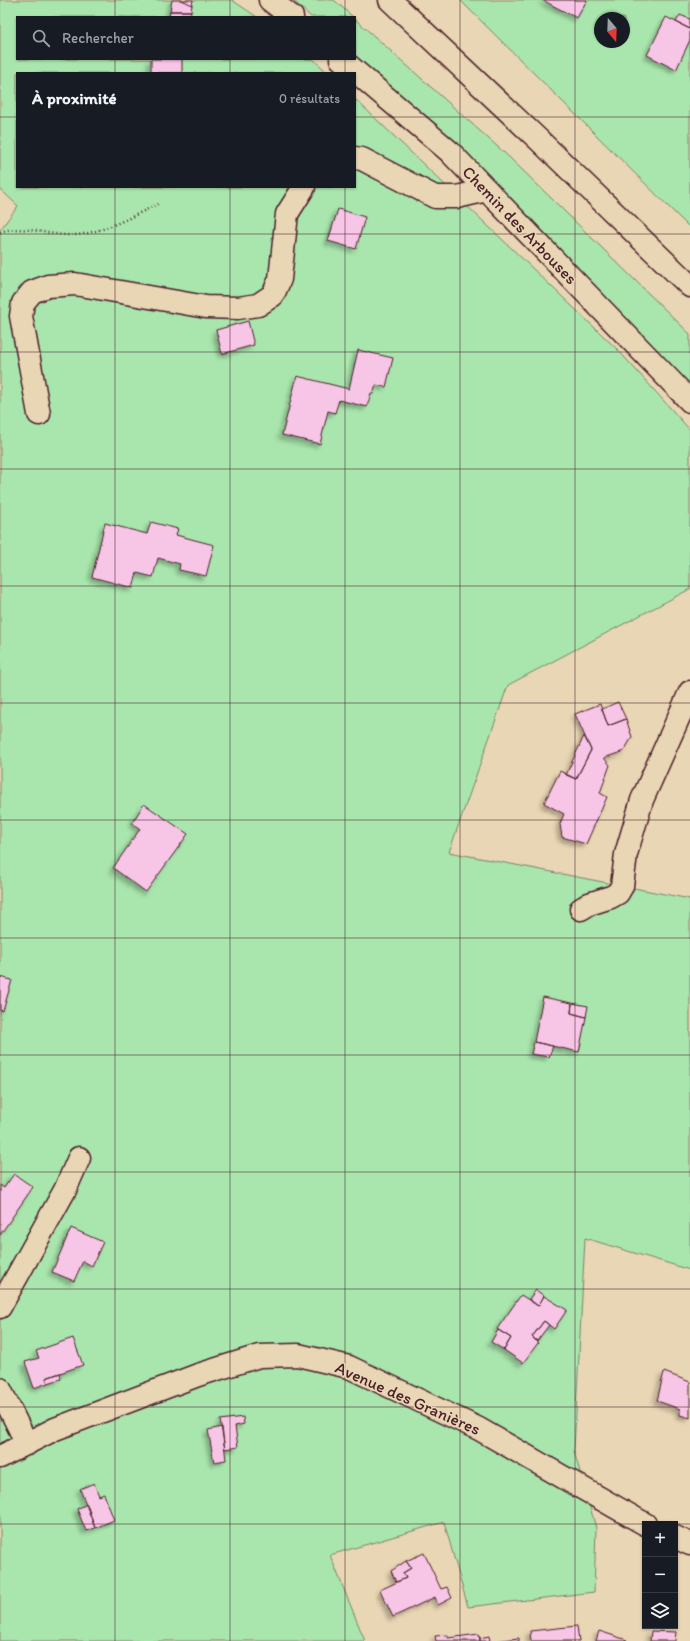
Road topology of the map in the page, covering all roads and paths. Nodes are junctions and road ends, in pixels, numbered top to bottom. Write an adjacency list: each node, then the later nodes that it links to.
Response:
1 (270, 0): 3 (street)
2 (390, 0): 10 (street)
3 (291, 16)
4 (343, 60): 7 (street, Chemin des Arbouses)
5 (356, 158): 7 (street)
6 (303, 188): 12 (street)
7 (487, 190): 11 (street, Chemin des Arbouses)
8 (158, 204): 9 (path)
9 (0, 232)
10 (690, 286)
11 (690, 401)
12 (39, 414)
13 (690, 692): 14 (street)
14 (581, 909)
15 (79, 1158): 16 (street)
16 (0, 1307)
17 (0, 1389): 18 (street)
18 (27, 1444): 19 (street, Avenue des Granières); 20 (street, Avenue des Granières)
19 (0, 1457)
20 (642, 1522)
21 (678, 1538): 22 (street)
22 (690, 1544)

